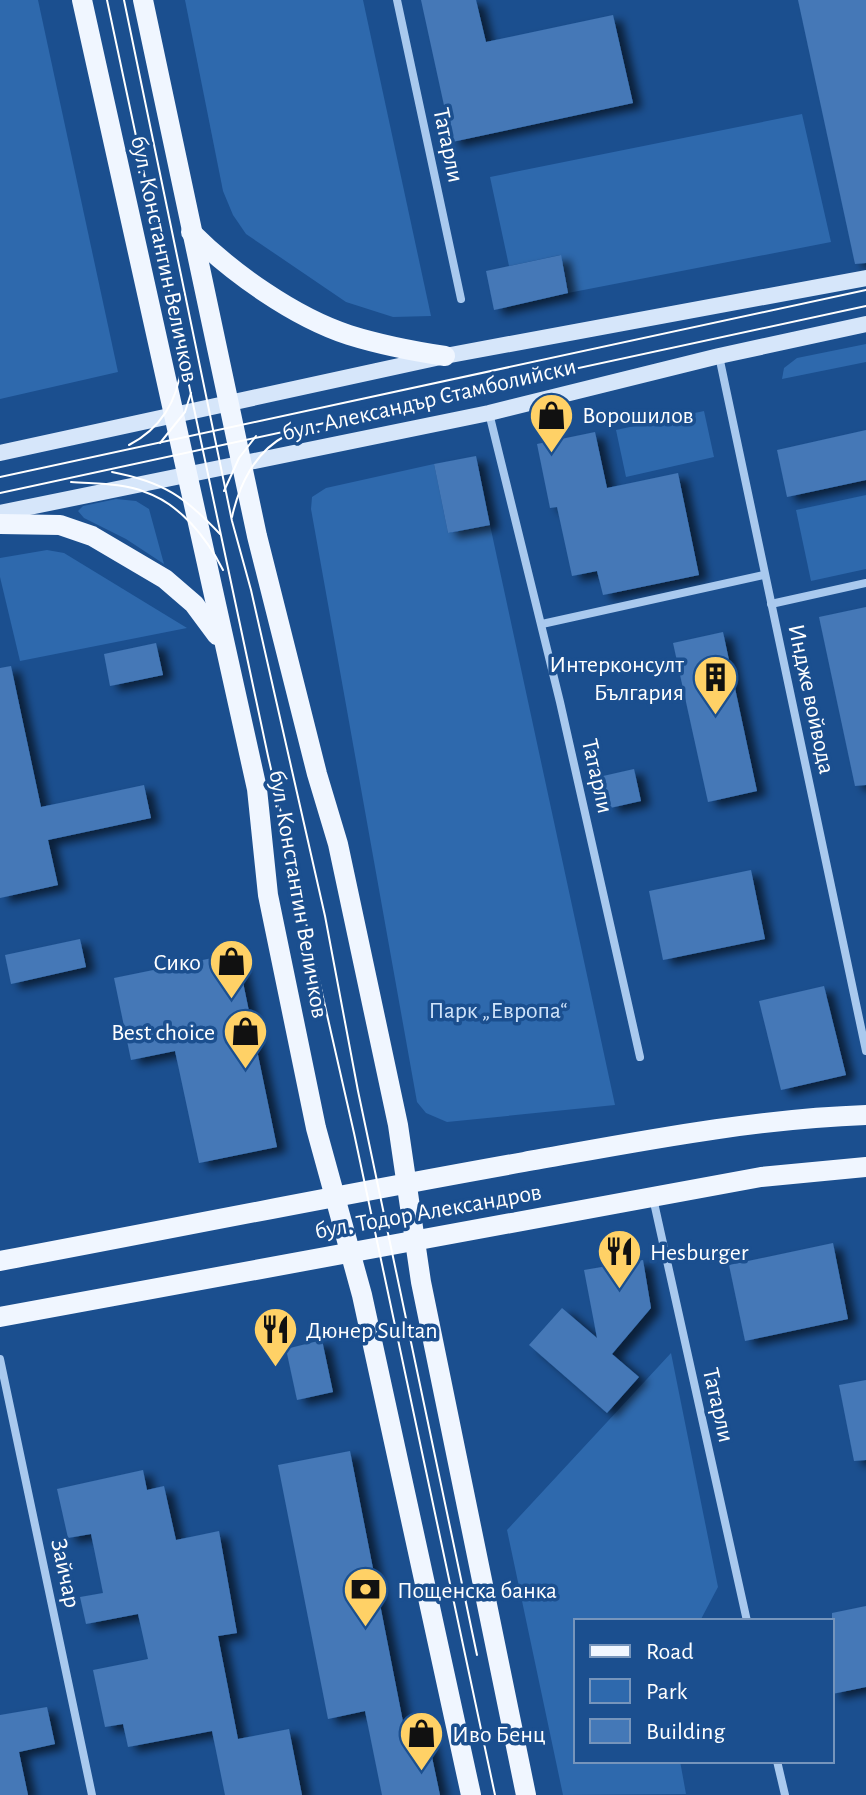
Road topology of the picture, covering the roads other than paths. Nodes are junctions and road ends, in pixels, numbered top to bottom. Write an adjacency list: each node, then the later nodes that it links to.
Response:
1 (82, 0): 12 (main road, бул. Константин Величков)
2 (143, 0): 4 (main road, бул. Константин Величков)
3 (397, 0): 6 (street, Татарли)
4 (191, 232): 8 (main road); 10 (main road, бул. Константин Величков)
5 (866, 278): 8 (street, бул. Александър Стамболийски)
6 (461, 299)
7 (866, 324): 9 (street, бул. Александър Стамболийски)
8 (445, 356): 10 (street, бул. Александър Стамболийски)
9 (719, 356): 11 (street, бул. Александър Стамболийски); 18 (street, Индже войвода)
10 (227, 403): 12 (street, бул. Александър Стамболийски); 14 (main road, бул. Константин Величков)
11 (489, 413): 14 (street, бул. Александър Стамболийски); 21 (street, Татарли)
12 (172, 415): 13 (street, бул. Александър Стамболийски); 15 (main road, бул. Константин Величков)
13 (0, 453)
14 (240, 464): 15 (street, бул. Александър Стамболийски); 27 (main road, бул. Константин Величков)
15 (185, 474): 16 (street, бул. Александър Стамболийски); 22 (main road, бул. Константин Величков)
16 (0, 513)
17 (0, 524): 22 (main road)
18 (764, 575): 20 (street, Индже войвода); 21 (street)
19 (866, 583): 20 (street)
20 (771, 604): 23 (street, Индже войвода)
21 (542, 624): 24 (street, Татарли)
22 (223, 645): 28 (main road, бул. Константин Величков)
23 (866, 1051)
24 (640, 1057)
25 (866, 1115): 27 (main road, бул. Тодор Александров)
26 (866, 1167): 29 (main road, бул. Тодор Александров)
27 (407, 1184): 28 (main road, бул. Тодор Александров); 30 (main road, бул. Константин Величков)
28 (335, 1197): 31 (main road, бул. Константин Величков); 32 (main road, бул. Тодор Александров)
29 (653, 1197): 30 (main road, бул. Тодор Александров); 35 (street, Татарли)
30 (414, 1240): 31 (main road, бул. Тодор Александров); 39 (main road, бул. Константин Величков)
31 (349, 1251): 33 (main road, бул. Тодор Александров); 38 (main road, бул. Константин Величков)
32 (0, 1261)
33 (0, 1317)
34 (0, 1359): 37 (street, Зайчар)
35 (747, 1619)
36 (777, 1763): 40 (street)
37 (92, 1795)
38 (471, 1795)
39 (526, 1795)
40 (785, 1795)

